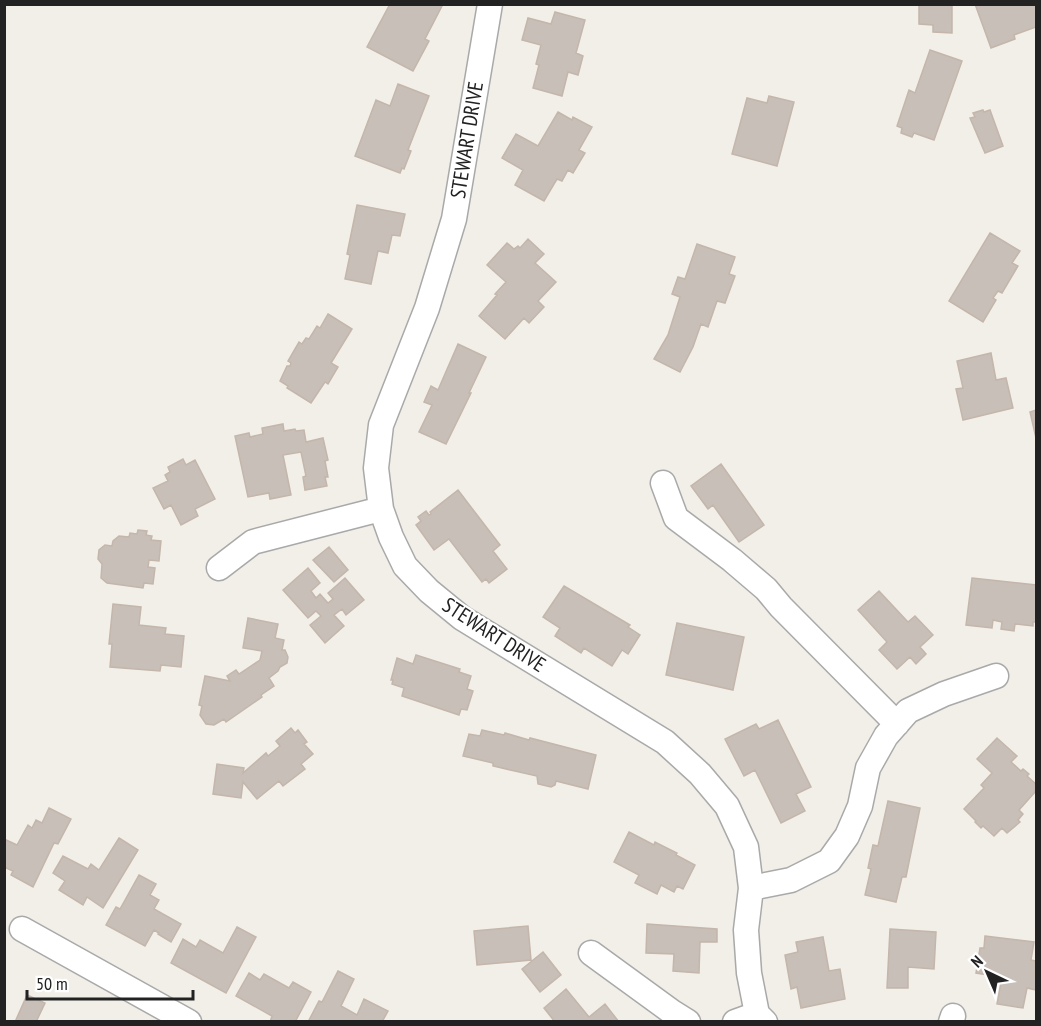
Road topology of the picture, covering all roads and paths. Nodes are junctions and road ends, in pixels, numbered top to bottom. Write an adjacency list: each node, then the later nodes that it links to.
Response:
1 (490, 4): 3 (street, STEWART DRIVE)
2 (663, 483): 6 (street)
3 (381, 509): 4 (street); 7 (street, STEWART DRIVE)
4 (219, 568)
5 (996, 676): 6 (street)
6 (897, 724): 7 (street)
7 (751, 888): 10 (street, STEWART DRIVE)
8 (22, 929): 11 (street)
9 (591, 953): 12 (street)
10 (761, 1018): 13 (street)
11 (189, 1022)
12 (688, 1022)
13 (735, 1022)

